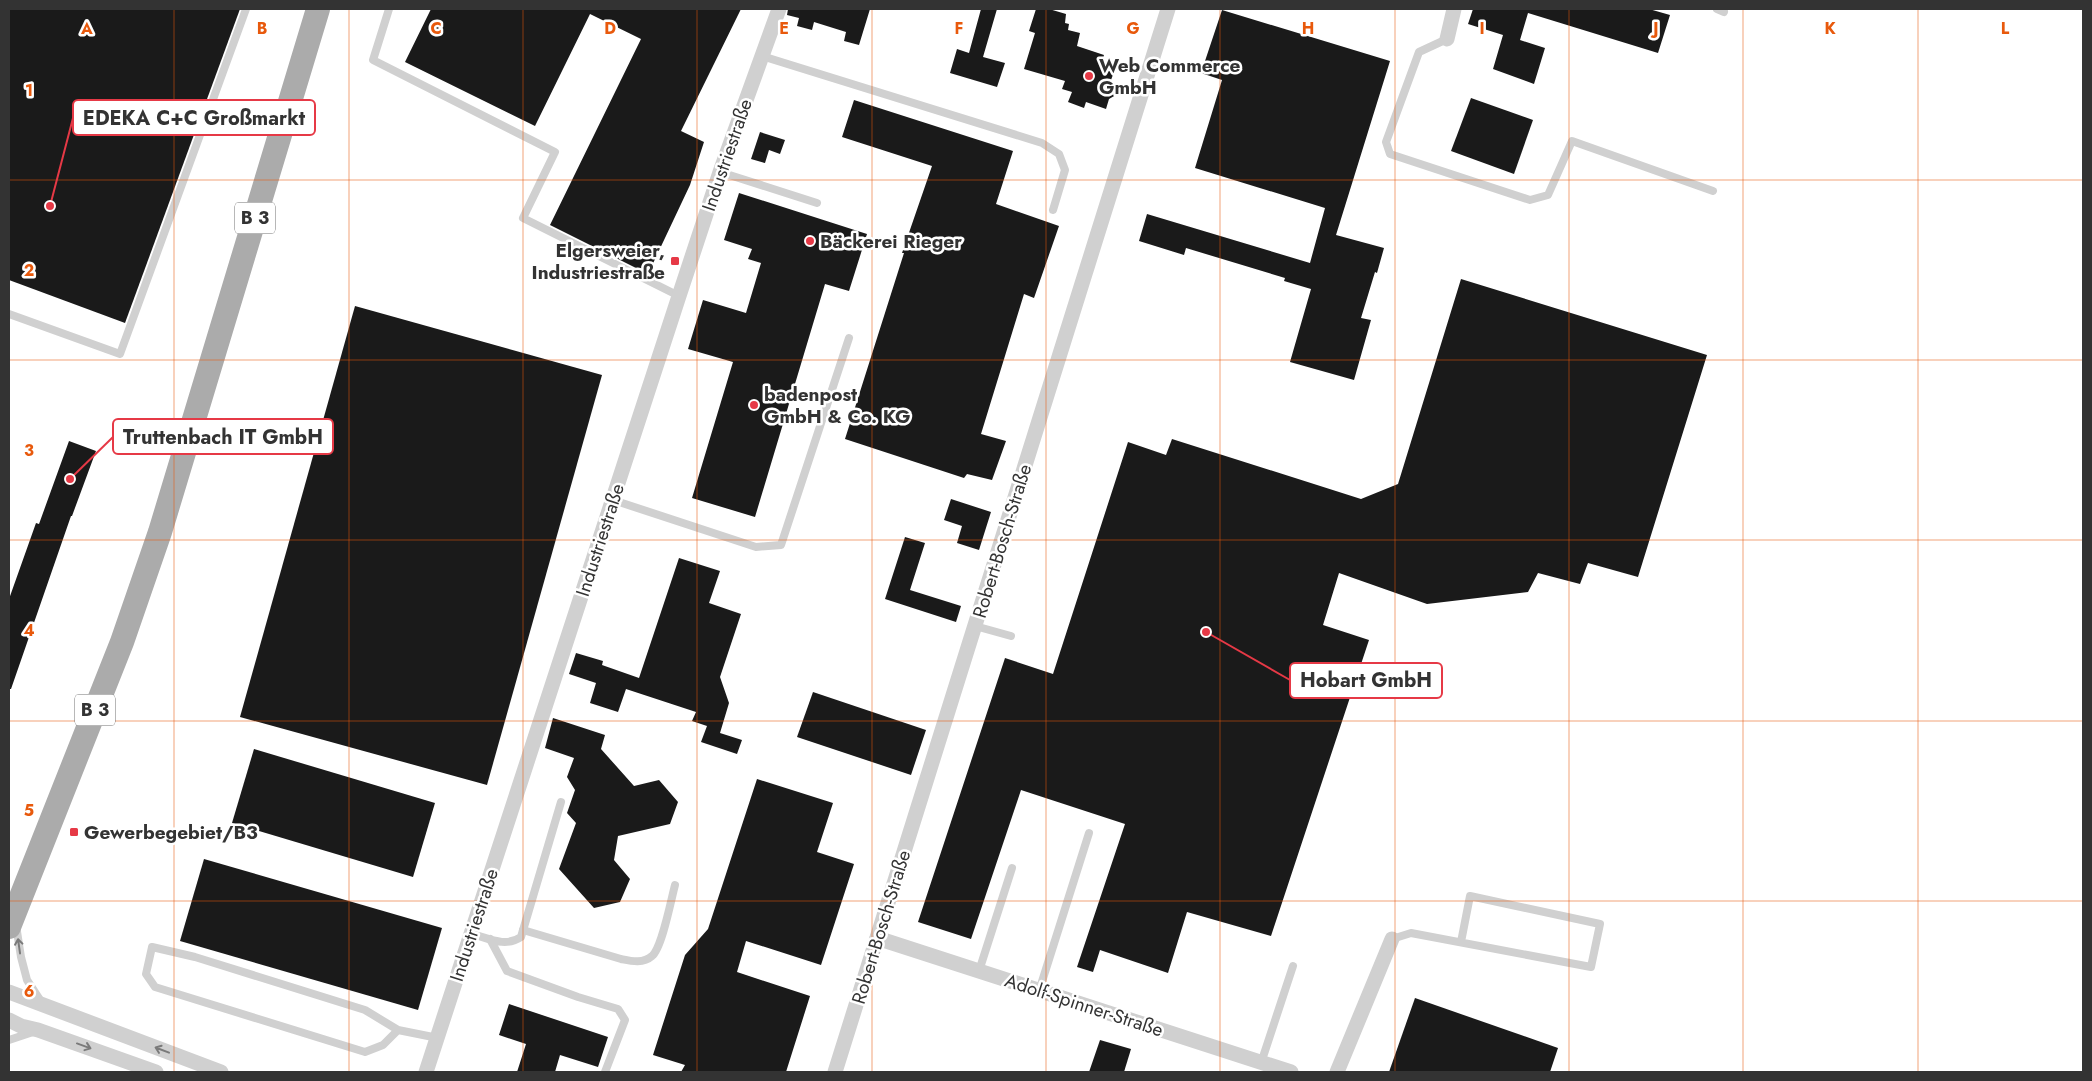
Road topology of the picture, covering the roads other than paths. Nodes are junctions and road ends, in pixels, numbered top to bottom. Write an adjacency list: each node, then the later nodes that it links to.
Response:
1 (246, 9): 14 (lane)
2 (318, 9): 23 (main road, B 3)
3 (388, 9): 13 (lane)
4 (779, 9): 8 (street, Industriestraße)
5 (1454, 9): 7 (street)
6 (1165, 10): 17 (street, Robert-Bosch-Straße)
7 (1447, 40): 10 (lane)
8 (762, 56): 9 (street, Industriestraße); 12 (lane)
9 (720, 172): 11 (lane); 13 (street, Industriestraße)
10 (1713, 192)
11 (817, 202)
12 (1053, 210)
13 (679, 296): 16 (street, Industriestraße)
14 (9, 314)
15 (849, 338): 16 (lane)
16 (612, 500): 25 (street, Industriestraße)
17 (975, 626): 18 (lane); 26 (street, Robert-Bosch-Straße)
18 (1011, 636)
19 (561, 802): 24 (lane)
20 (1090, 833): 32 (lane)
21 (1012, 868): 31 (lane)
22 (675, 885): 24 (lane)
23 (11, 918): 34 (lane, one-way to 23)
24 (523, 930): 27 (lane)
25 (472, 934): 27 (lane); 38 (street, Industriestraße)
26 (877, 938): 31 (street, Adolf-Spinner-Straße); 45 (street, Robert-Bosch-Straße)
27 (490, 939): 44 (lane)
28 (1392, 939): 29 (lane); 47 (street)
29 (1461, 942): 29 (lane)
30 (1292, 966): 40 (lane)
31 (978, 971): 32 (street, Adolf-Spinner-Straße)
32 (1039, 991): 40 (street, Adolf-Spinner-Straße)
33 (9, 992): 34 (street)
34 (43, 1005): 42 (street, one-way to 34)
35 (9, 1020): 36 (street)
36 (38, 1030): 39 (lane); 41 (street, one-way to 41)
37 (398, 1030): 37 (lane); 38 (lane)
38 (438, 1038): 43 (street, Industriestraße)
39 (9, 1040)
40 (1261, 1063): 46 (street, Adolf-Spinner-Straße)
41 (156, 1072)
42 (221, 1072)
43 (426, 1072)
44 (605, 1072)
45 (835, 1072)
46 (1291, 1072)
47 (1337, 1072)

